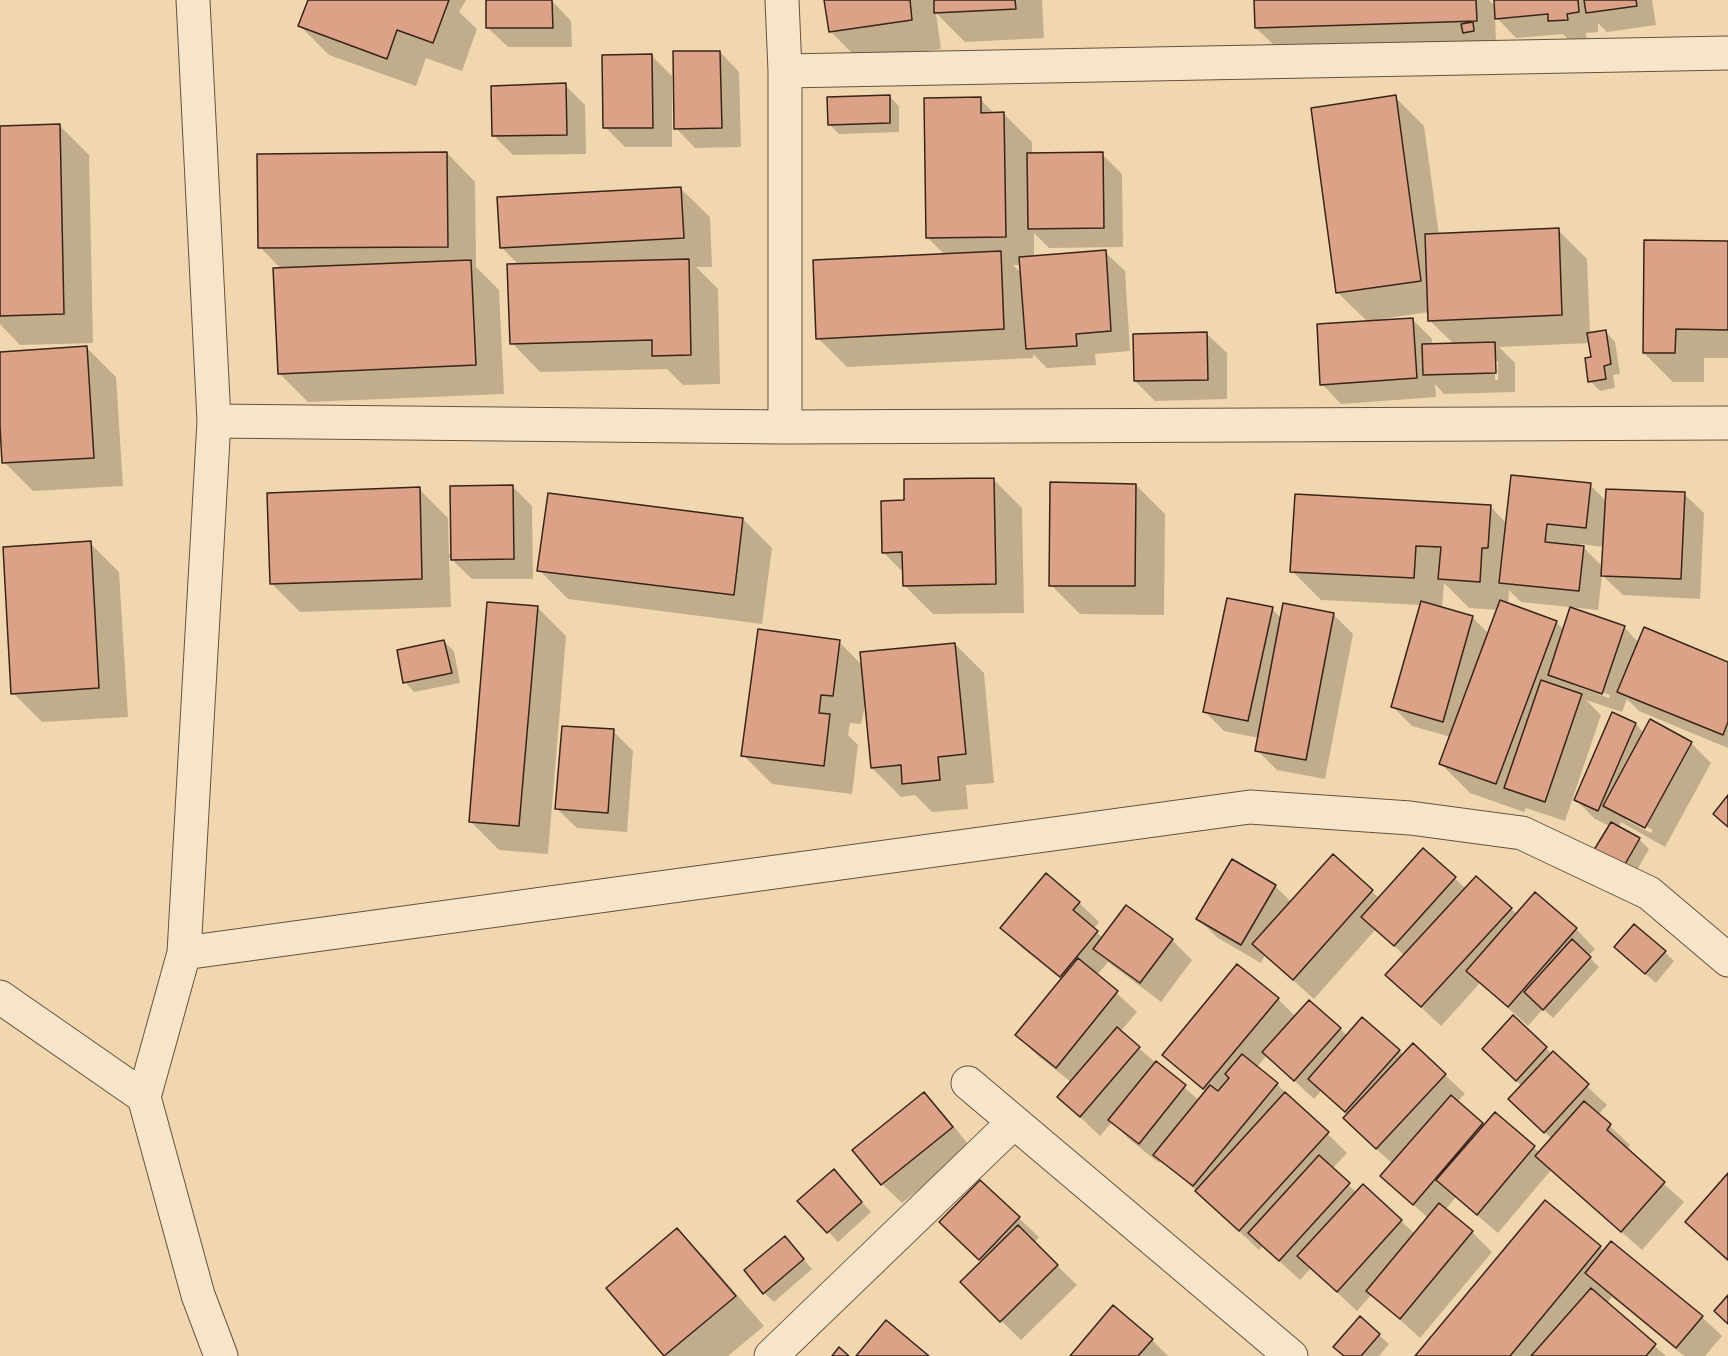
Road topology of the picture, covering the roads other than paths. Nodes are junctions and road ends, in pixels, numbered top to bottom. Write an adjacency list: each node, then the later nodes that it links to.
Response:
1 (193, 0): 5 (street)
2 (782, 0): 4 (street)
3 (1728, 53): 4 (street)
4 (784, 71): 7 (street)
5 (214, 421): 7 (street); 8 (street)
6 (1728, 423): 7 (street)
7 (785, 427)
8 (184, 954): 9 (street); 12 (street)
9 (1728, 960)
10 (0, 997): 12 (street)
11 (968, 1083): 13 (street)
12 (144, 1097): 14 (street)
13 (1014, 1122): 15 (street); 16 (street)
14 (221, 1356)
15 (771, 1356)
16 (1291, 1356)

